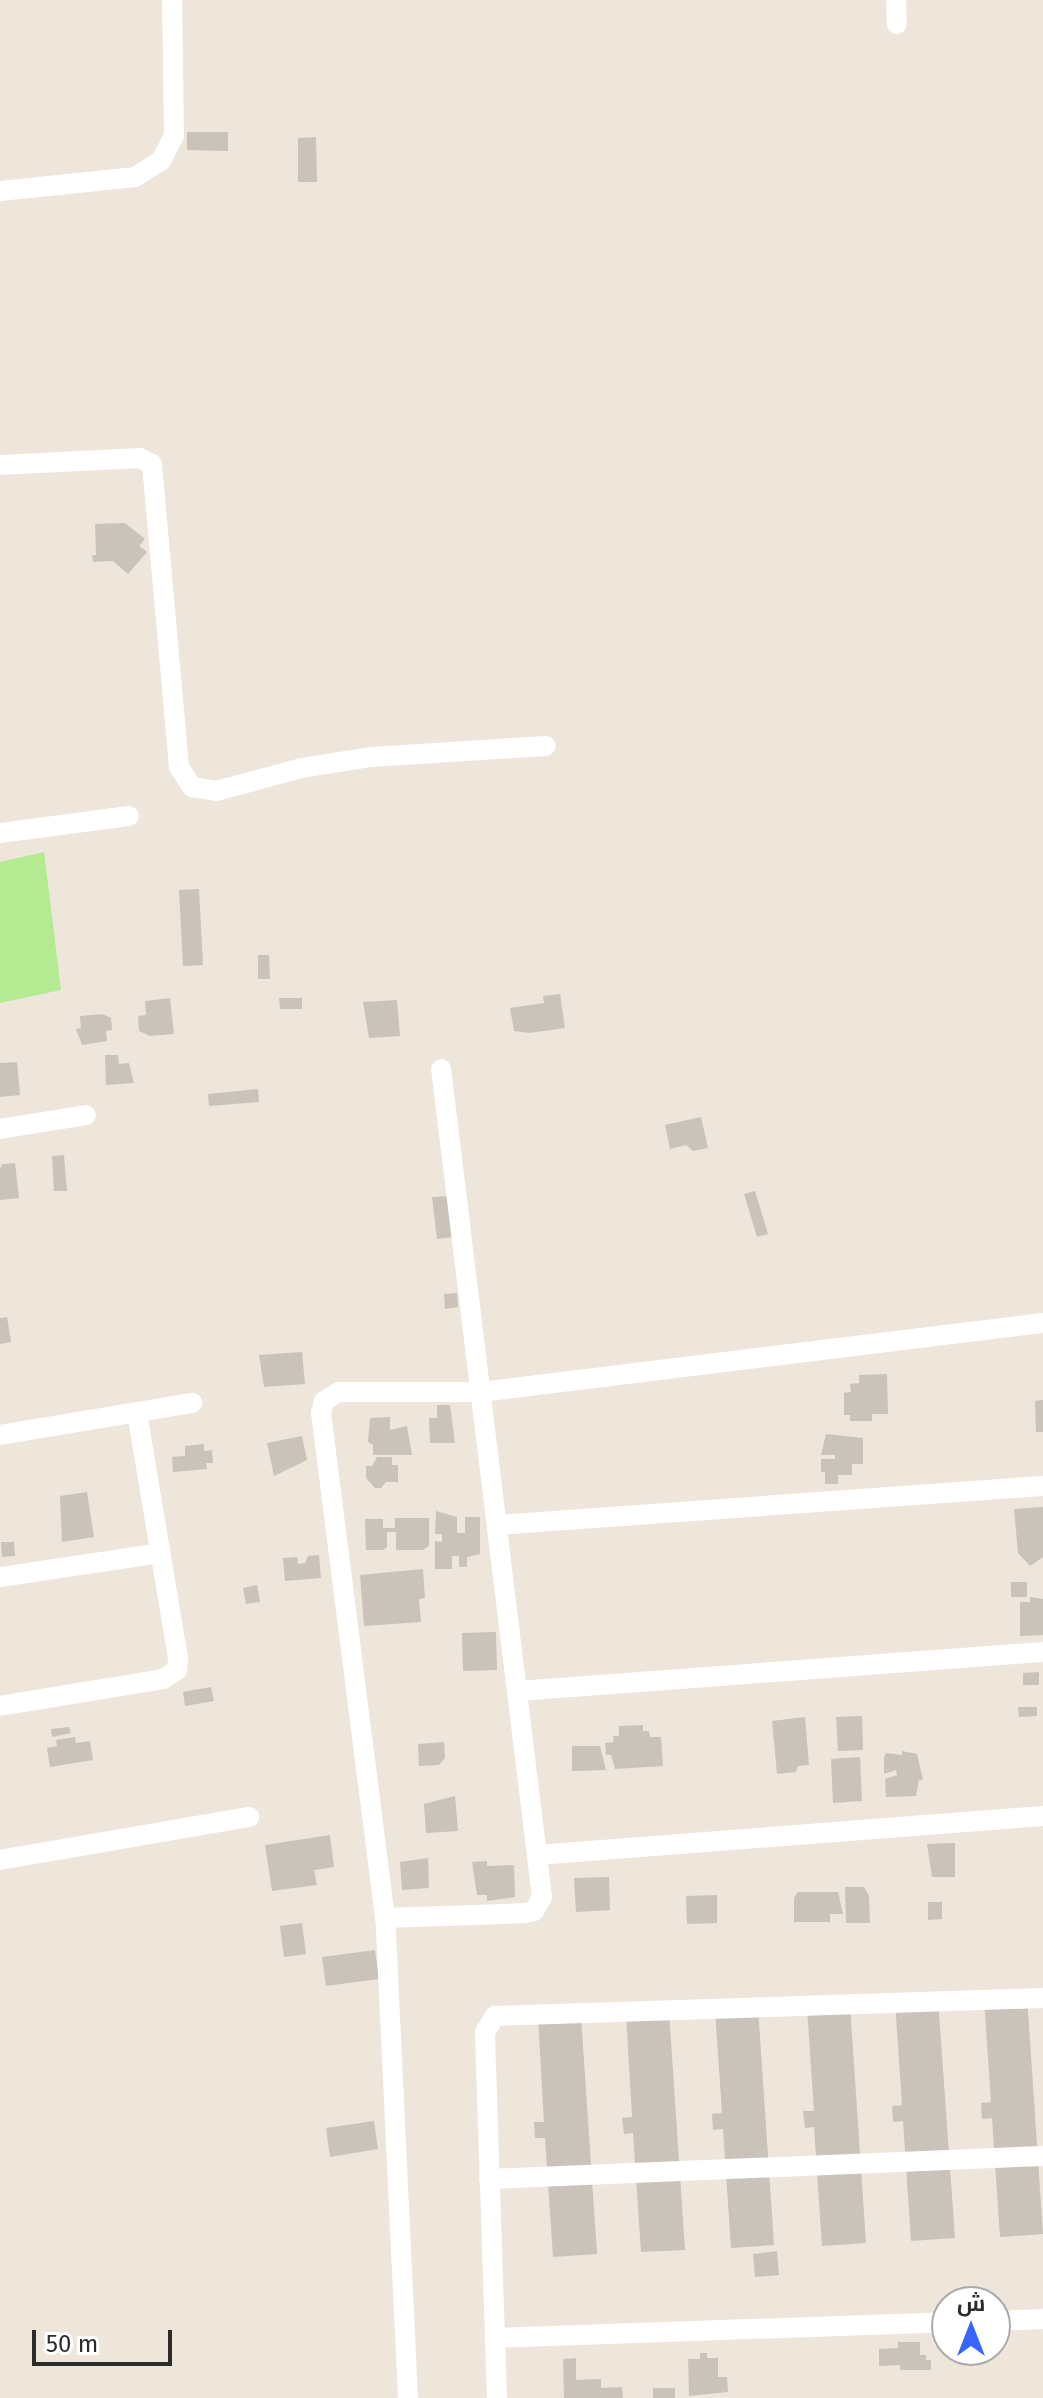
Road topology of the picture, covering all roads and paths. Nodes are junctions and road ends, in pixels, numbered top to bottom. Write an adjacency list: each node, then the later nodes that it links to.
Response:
1 (172, 0): 4 (street)
2 (896, 0): 3 (street)
3 (897, 24)
4 (0, 191)
5 (0, 465): 6 (street)
6 (546, 746)
7 (129, 816): 8 (street)
8 (0, 833)
9 (441, 1069): 13 (street)
10 (86, 1115): 11 (street)
11 (0, 1129)
12 (1043, 1323): 13 (street)
13 (480, 1392): 18 (street); 28 (street)
14 (192, 1403): 15 (street)
15 (137, 1413): 16 (street); 19 (street)
16 (0, 1435)
17 (1043, 1486): 18 (street)
18 (497, 1525): 22 (street)
19 (160, 1553): 20 (street); 23 (street)
20 (0, 1577)
21 (1043, 1652): 22 (street)
22 (518, 1691): 26 (street)
23 (0, 1706)
24 (1043, 1816): 26 (street)
25 (249, 1817): 27 (street)
26 (537, 1855): 28 (street)
27 (0, 1860)
28 (385, 1918): 36 (street)
29 (1043, 1998): 31 (street)
30 (1043, 2156): 31 (street)
31 (489, 2179): 35 (street)
32 (1043, 2319): 33 (street)
33 (1011, 2320)
34 (931, 2323): 35 (street)
35 (495, 2338): 37 (street)
36 (408, 2398)
37 (497, 2398)

